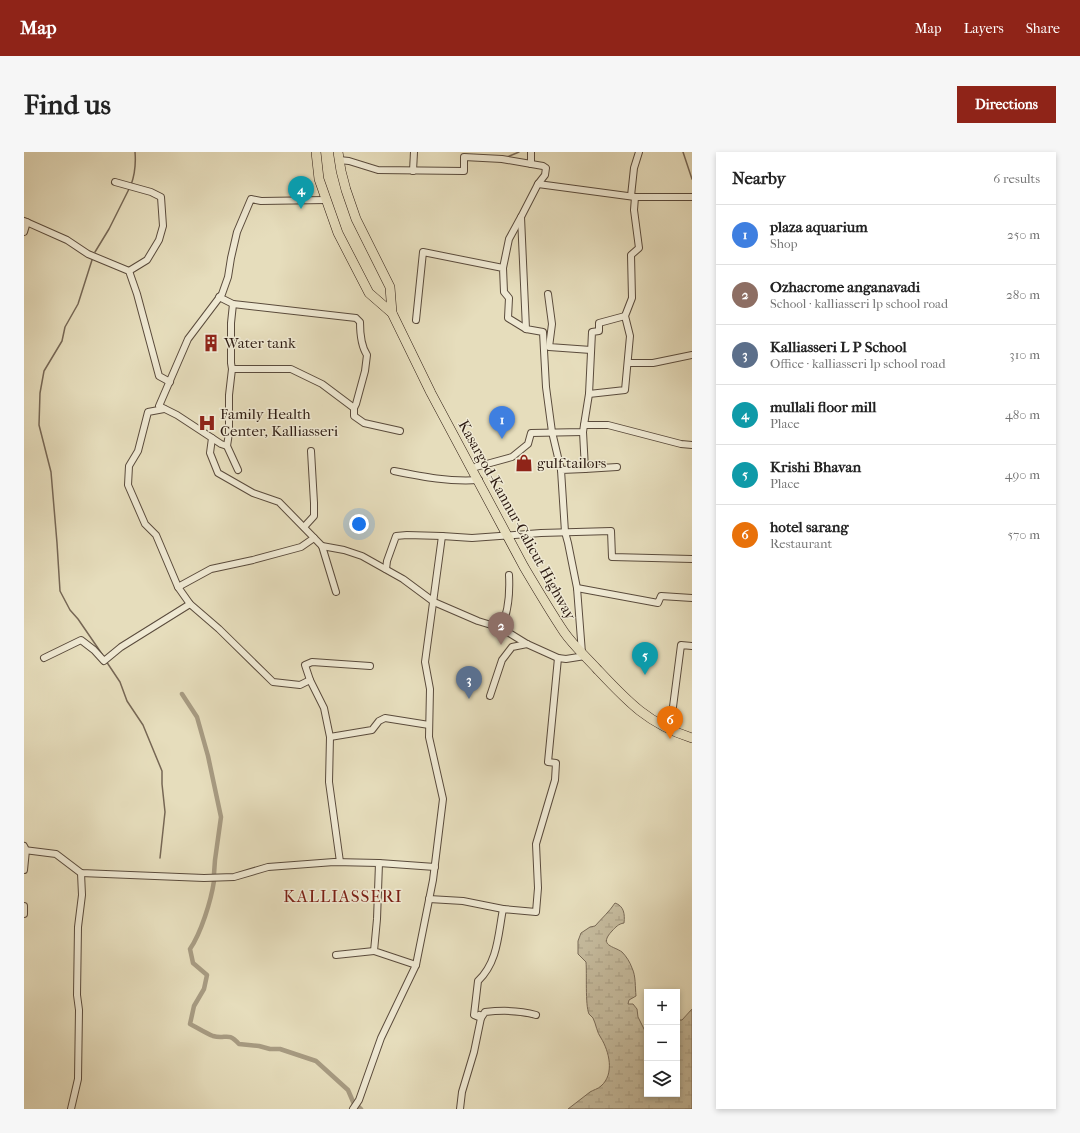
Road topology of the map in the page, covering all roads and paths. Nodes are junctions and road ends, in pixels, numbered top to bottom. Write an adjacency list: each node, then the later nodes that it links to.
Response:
1 (316, 152): 13 (highway, Kasargod-Kannur-Calicut Highway)
2 (414, 152): 8 (street)
3 (531, 152): 7 (street)
4 (639, 152): 11 (street)
5 (464, 155): 7 (street); 8 (street)
6 (339, 156): 8 (street); 22 (highway, Kasargod-Kannur-Calicut Highway)
7 (531, 164): 10 (street)
8 (413, 171)
9 (115, 182): 18 (street)
10 (538, 184): 11 (street); 14 (street)
11 (633, 196): 12 (street); 23 (street)
12 (692, 197)
13 (326, 200): 20 (street); 22 (highway, Kasargod-Kannur-Calicut Highway)
14 (521, 217): 17 (street); 25 (street)
15 (26, 221): 16 (street); 18 (street)
16 (24, 232)
17 (503, 268): 24 (street); 25 (street)
18 (128, 271): 30 (street)
19 (548, 294): 26 (street)
20 (219, 297): 21 (street); 30 (street)
21 (234, 304): 29 (street); 32 (street)
22 (392, 313): 43 (highway, Kasargod-Kannur-Calicut Highway)
23 (625, 316): 26 (street); 28 (street)
24 (416, 320)
25 (526, 329): 36 (street)
26 (591, 350): 31 (street)
27 (692, 355): 28 (street)
28 (628, 363): 31 (street)
29 (232, 369): 32 (street); 40 (street)
30 (170, 382): 33 (street)
31 (589, 394): 34 (street)
32 (354, 408): 35 (street)
33 (164, 409): 38 (street); 58 (street)
34 (584, 425): 37 (street); 39 (street)
35 (400, 431)
36 (552, 432): 37 (street); 43 (street); 46 (street)
37 (583, 432): 44 (street)
38 (212, 438): 40 (street); 49 (street)
39 (692, 445)
40 (227, 446): 45 (street)
41 (311, 451): 49 (street)
42 (617, 467): 44 (street)
43 (472, 468): 48 (highway, Kasargod-Kannur-Calicut Highway)
44 (585, 469): 46 (street)
45 (238, 470)
46 (561, 470): 50 (street)
47 (394, 471): 48 (street)
48 (479, 480): 52 (highway, Kasargod-Kannur-Calicut Highway)
49 (304, 527): 53 (street)
50 (565, 532): 52 (street); 55 (street); 59 (street)
51 (442, 536): 52 (street); 56 (street); 62 (street)
52 (508, 536): 67 (highway, Kasargod-Kannur-Calicut Highway)
53 (314, 538): 54 (street); 58 (street)
54 (322, 546): 56 (street); 60 (street)
55 (692, 559)
56 (386, 569): 62 (street)
57 (509, 574): 64 (street)
58 (178, 587): 63 (street)
59 (577, 588): 61 (street); 67 (street)
60 (336, 592)
61 (692, 598)
62 (434, 602): 64 (street); 73 (street)
63 (190, 604): 68 (street); 71 (street)
64 (501, 628): 65 (street)
65 (527, 644): 69 (street); 72 (street)
66 (692, 646): 74 (street)
67 (584, 654): 69 (street); 74 (highway, Kasargod-Kannur-Calicut Highway)
68 (44, 658)
69 (558, 658): 85 (street)
70 (370, 666): 71 (street)
71 (310, 680): 75 (street)
72 (490, 696)
73 (429, 724): 75 (street); 80 (street)
74 (670, 730): 76 (highway, Kasargod-Kannur-Calicut Highway)
75 (330, 737): 78 (street)
76 (692, 738)
77 (25, 849): 81 (street); 82 (street)
78 (340, 862): 79 (street); 82 (street)
79 (379, 863): 80 (street); 87 (street)
80 (435, 867): 83 (street)
81 (24, 870)
82 (81, 873): 92 (street)
83 (429, 899): 85 (street); 89 (street)
84 (24, 906): 86 (street)
85 (503, 909): 91 (street)
86 (24, 914)
87 (374, 951): 88 (street); 89 (street)
88 (336, 955)
89 (416, 965): 93 (street)
90 (536, 1015): 91 (street)
91 (481, 1018): 94 (street)
92 (71, 1109)
93 (353, 1109)
94 (460, 1109)

